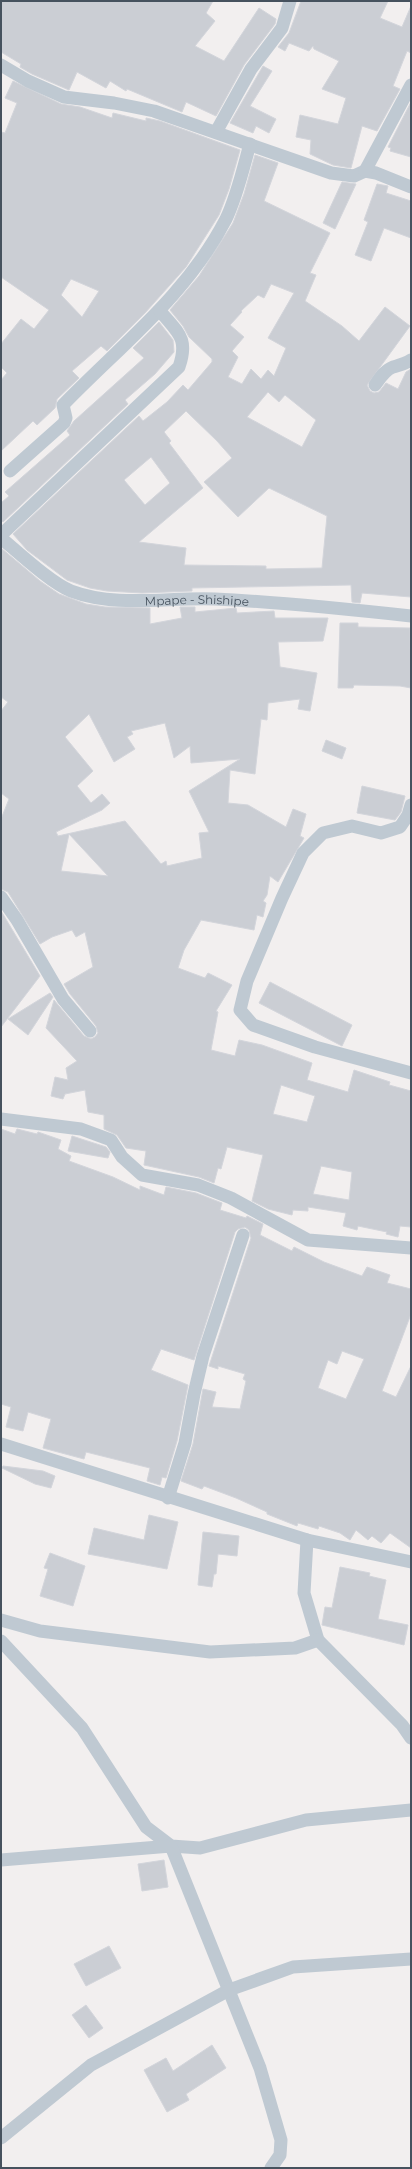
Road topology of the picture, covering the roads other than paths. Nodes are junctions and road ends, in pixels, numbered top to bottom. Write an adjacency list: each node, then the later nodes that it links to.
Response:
1 (290, 1): 4 (street)
2 (1, 65): 4 (street)
3 (411, 85): 6 (street)
4 (216, 132): 5 (street)
5 (250, 144): 6 (street); 8 (street)
6 (365, 171): 7 (street)
7 (411, 187)
8 (160, 311): 11 (street); 12 (street)
9 (411, 360): 10 (street)
10 (375, 385)
11 (10, 471)
12 (1, 535)
13 (1, 538): 14 (street, Mpape - Shishipe)
14 (411, 616)
15 (411, 805): 18 (street)
16 (1, 897): 17 (street)
17 (90, 1031)
18 (411, 1073)
19 (1, 1119): 21 (street)
20 (243, 1235): 23 (street)
21 (411, 1248)
22 (1, 1444): 23 (street)
23 (168, 1498): 24 (street)
24 (307, 1540): 25 (street); 27 (street)
25 (411, 1562)
26 (1, 1620): 27 (street)
27 (318, 1640): 29 (street)
28 (1, 1641): 31 (street)
29 (411, 1738)
30 (411, 1810): 31 (street)
31 (171, 1846): 32 (street); 34 (street)
32 (1, 1860)
33 (411, 1959): 34 (street)
34 (229, 1990): 35 (street); 36 (street)
35 (1, 2138)
36 (271, 2168)

